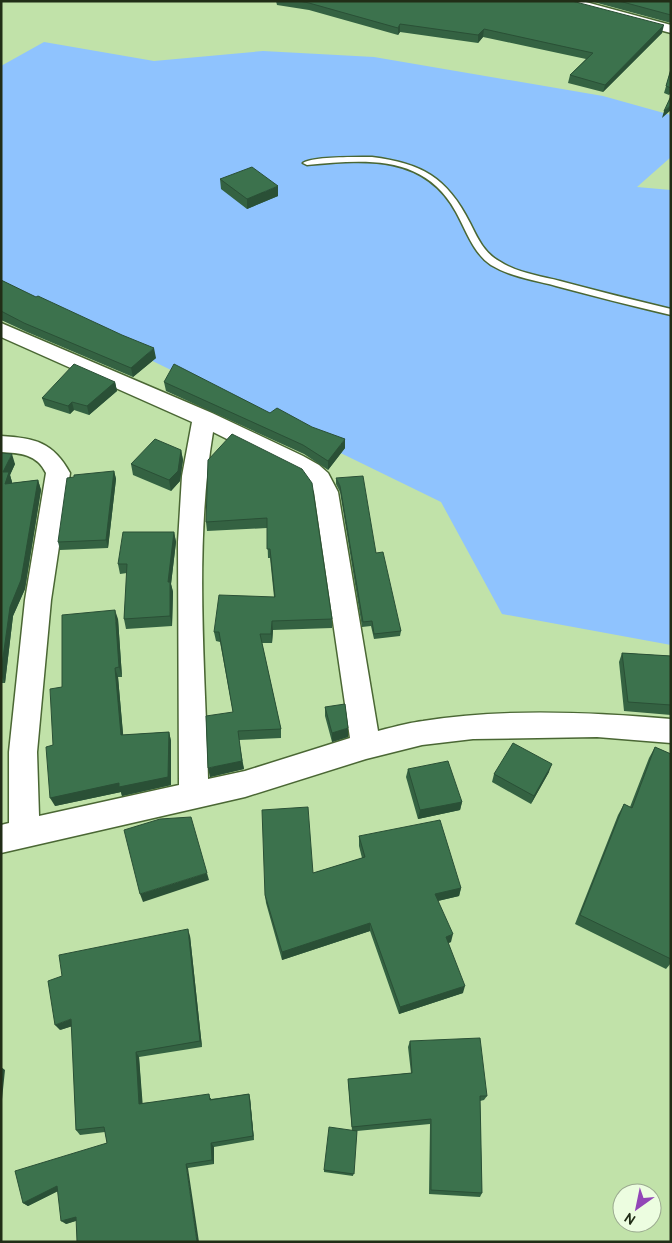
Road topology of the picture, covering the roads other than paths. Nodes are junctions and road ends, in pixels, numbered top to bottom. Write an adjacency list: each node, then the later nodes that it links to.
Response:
1 (565, 1): 2 (street)
2 (671, 30)
3 (307, 163): 4 (lane)
4 (671, 312)
5 (1, 329): 6 (street)
6 (204, 418): 9 (street); 10 (street)
7 (1, 444): 11 (street)
8 (671, 731): 9 (street)
9 (366, 746): 10 (street)
10 (194, 795): 11 (street)
11 (12, 837)

